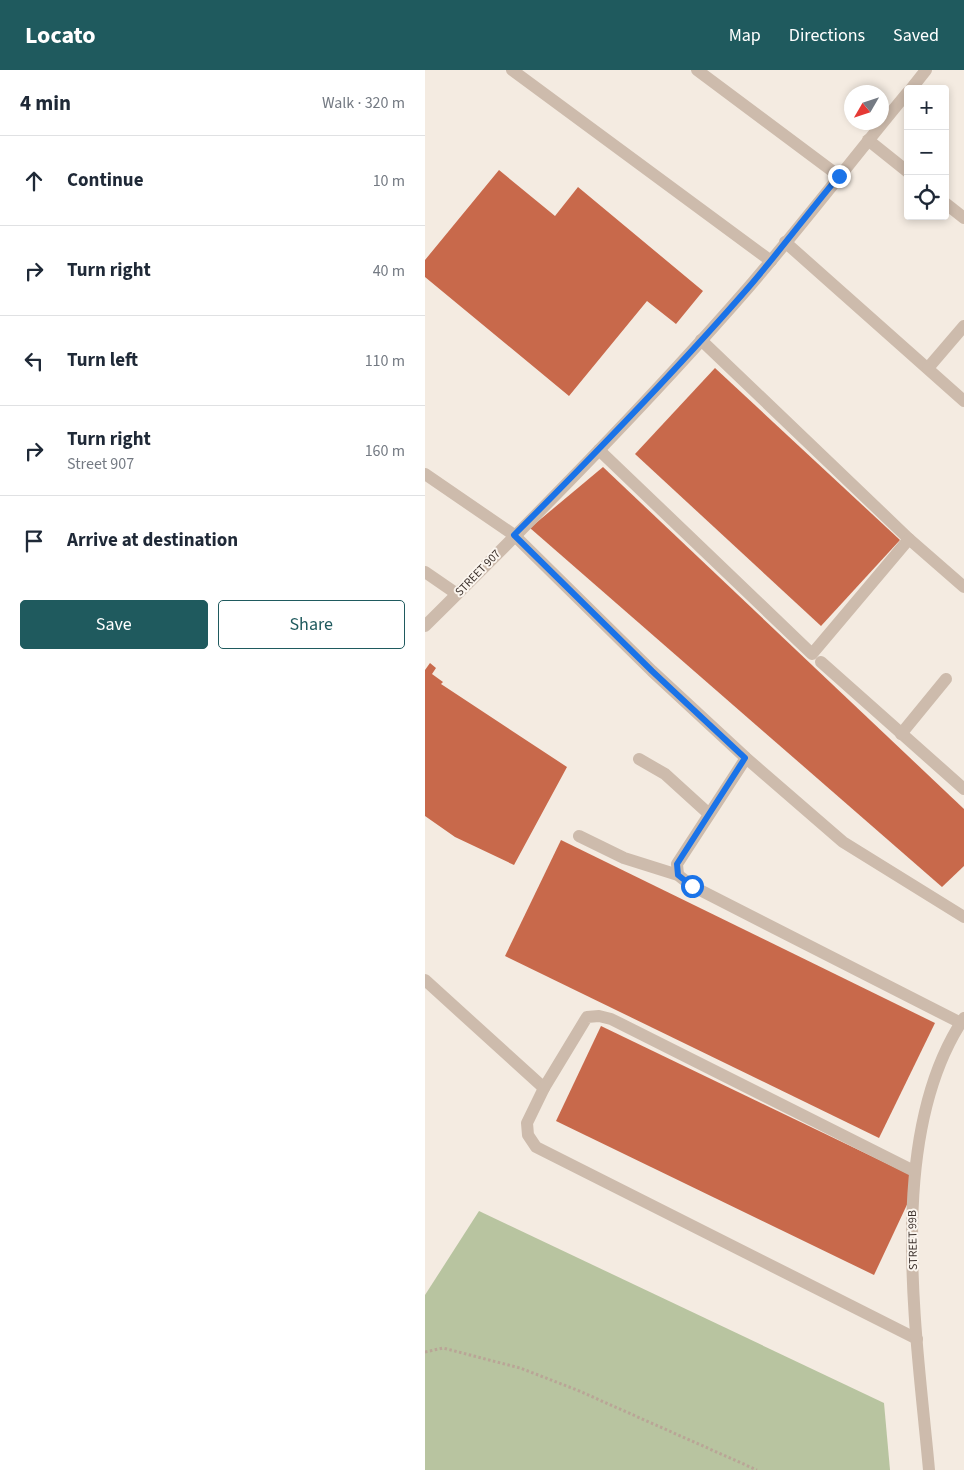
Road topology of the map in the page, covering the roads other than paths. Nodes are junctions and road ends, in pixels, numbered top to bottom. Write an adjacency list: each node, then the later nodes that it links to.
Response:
1 (512, 70): 12 (street)
2 (697, 70): 8 (street)
3 (926, 70): 4 (street)
4 (914, 85)
5 (904, 97): 6 (street, STREET 907)
6 (868, 140): 7 (street); 8 (street, STREET 907)
7 (904, 169)
8 (839, 176): 11 (street, STREET 907)
9 (949, 206): 10 (street)
10 (964, 218)
11 (785, 242): 12 (street, STREET 907); 15 (street)
12 (771, 261): 14 (street, STREET 907)
13 (964, 326): 15 (street)
14 (701, 340): 17 (street, STREET 907); 20 (street)
15 (928, 368): 16 (street)
16 (964, 401)
17 (599, 450): 19 (street, STREET 907); 20 (street)
18 (425, 474): 19 (street)
19 (514, 535): 23 (street, STREET 907); 28 (street)
20 (909, 539): 22 (street)
21 (425, 572): 23 (street)
22 (964, 587)
23 (457, 594): 24 (street, STREET 907)
24 (425, 626)
25 (821, 662): 27 (street)
26 (946, 679): 27 (street)
27 (901, 734): 30 (street)
28 (745, 758): 31 (street); 34 (street)
29 (639, 759): 31 (street)
30 (964, 789)
31 (709, 814): 33 (street)
32 (579, 836): 33 (street)
33 (678, 875): 36 (street)
34 (964, 917)
35 (425, 980): 37 (street)
36 (963, 1021): 38 (street, STREET 99B)
37 (544, 1088): 38 (street); 39 (street)
38 (914, 1172): 39 (street, STREET 99B)
39 (917, 1339): 40 (street, STREET 99B)
40 (929, 1470)

